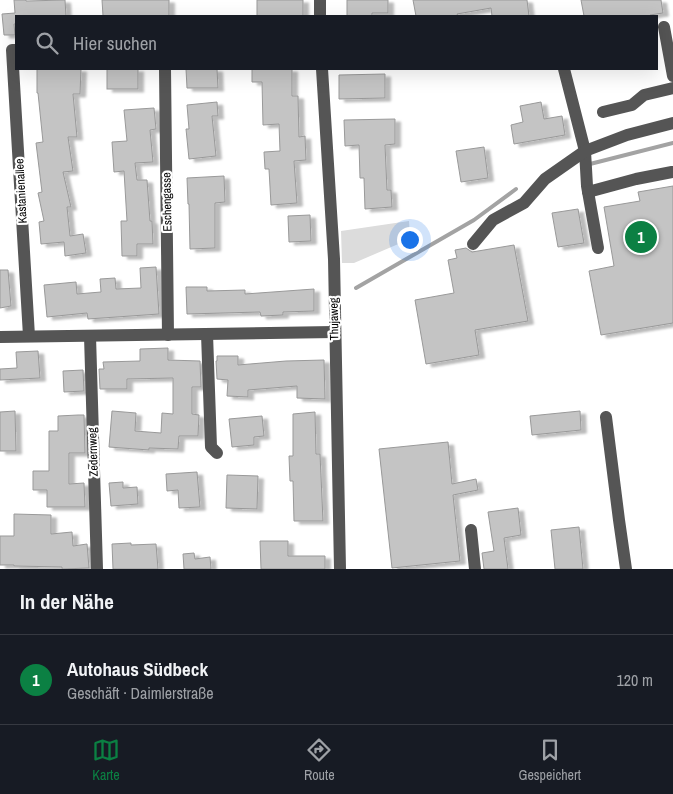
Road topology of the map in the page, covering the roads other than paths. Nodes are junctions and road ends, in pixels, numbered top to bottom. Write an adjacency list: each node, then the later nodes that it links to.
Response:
1 (320, 0): 2 (street)
2 (320, 15)
3 (664, 27): 8 (street)
4 (15, 50): 20 (street, Kastanienallee)
5 (165, 70): 18 (street, Eschengasse)
6 (322, 70): 17 (street, Thujaweg)
7 (564, 70): 12 (street)
8 (673, 76)
9 (673, 88): 10 (street)
10 (603, 112)
11 (673, 123): 12 (street)
12 (585, 151): 14 (street); 15 (street)
13 (672, 172): 14 (street)
14 (588, 192): 16 (street)
15 (473, 244)
16 (598, 248)
17 (334, 332): 19 (street); 27 (street, Thujaweg)
18 (168, 334): 19 (street); 21 (street)
19 (207, 334): 24 (street)
20 (29, 336): 21 (street); 22 (street)
21 (90, 336): 26 (street, Zedernweg)
22 (0, 337)
23 (606, 418): 29 (street)
24 (217, 453)
25 (471, 530): 28 (street)
26 (97, 569)
27 (340, 569)
28 (476, 569)
29 (626, 569)

